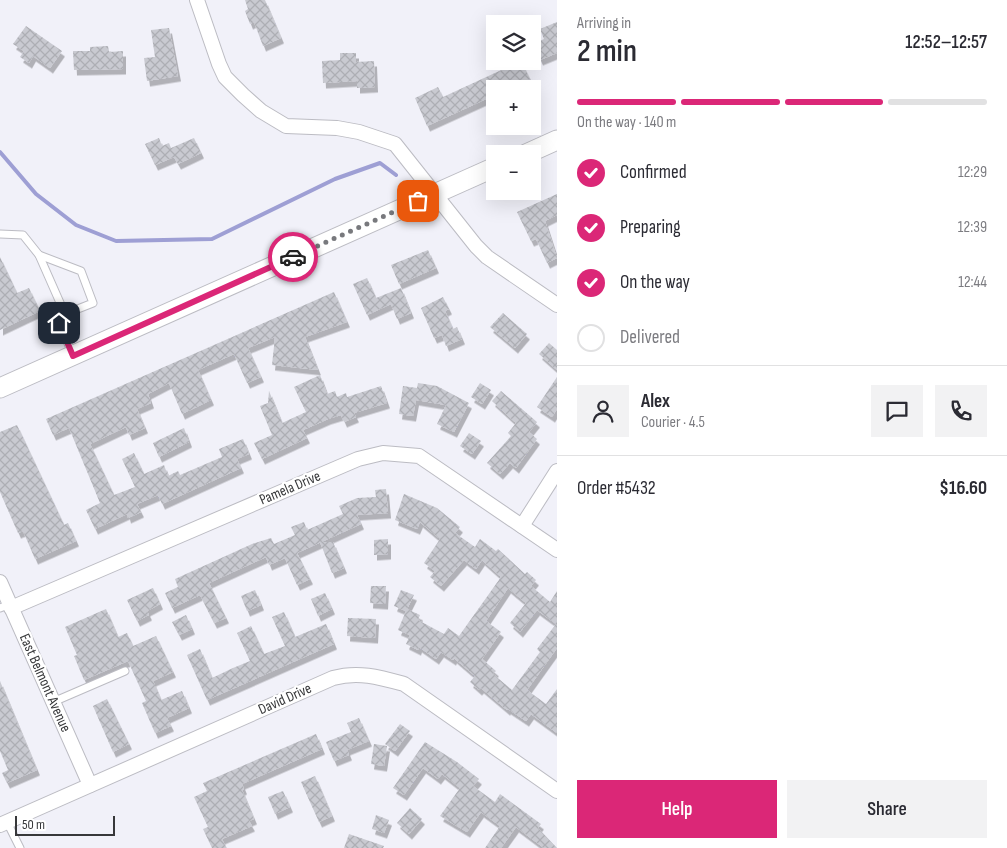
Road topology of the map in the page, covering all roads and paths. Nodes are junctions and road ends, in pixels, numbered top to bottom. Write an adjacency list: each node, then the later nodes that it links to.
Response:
1 (198, 0): 5 (street)
2 (557, 140): 3 (main road)
3 (541, 147)
4 (486, 171): 5 (main road)
5 (436, 193): 8 (street); 10 (main road)
6 (0, 234): 7 (lane)
7 (39, 255): 9 (lane); 9 (lane)
8 (557, 305)
9 (65, 314): 10 (lane)
10 (73, 356): 11 (main road)
11 (0, 388)
12 (557, 471): 13 (street)
13 (522, 526): 14 (street, Pamela Drive); 16 (street, Pamela Drive)
14 (557, 550)
15 (0, 582): 16 (street, East Belmont Avenue)
16 (7, 607): 18 (street, East Belmont Avenue)
17 (125, 671): 18 (lane)
18 (53, 702): 19 (street, East Belmont Avenue)
19 (90, 785): 20 (street, David Drive); 21 (street, David Drive)
20 (557, 791)
21 (4, 824): 22 (lane)
22 (20, 848)

